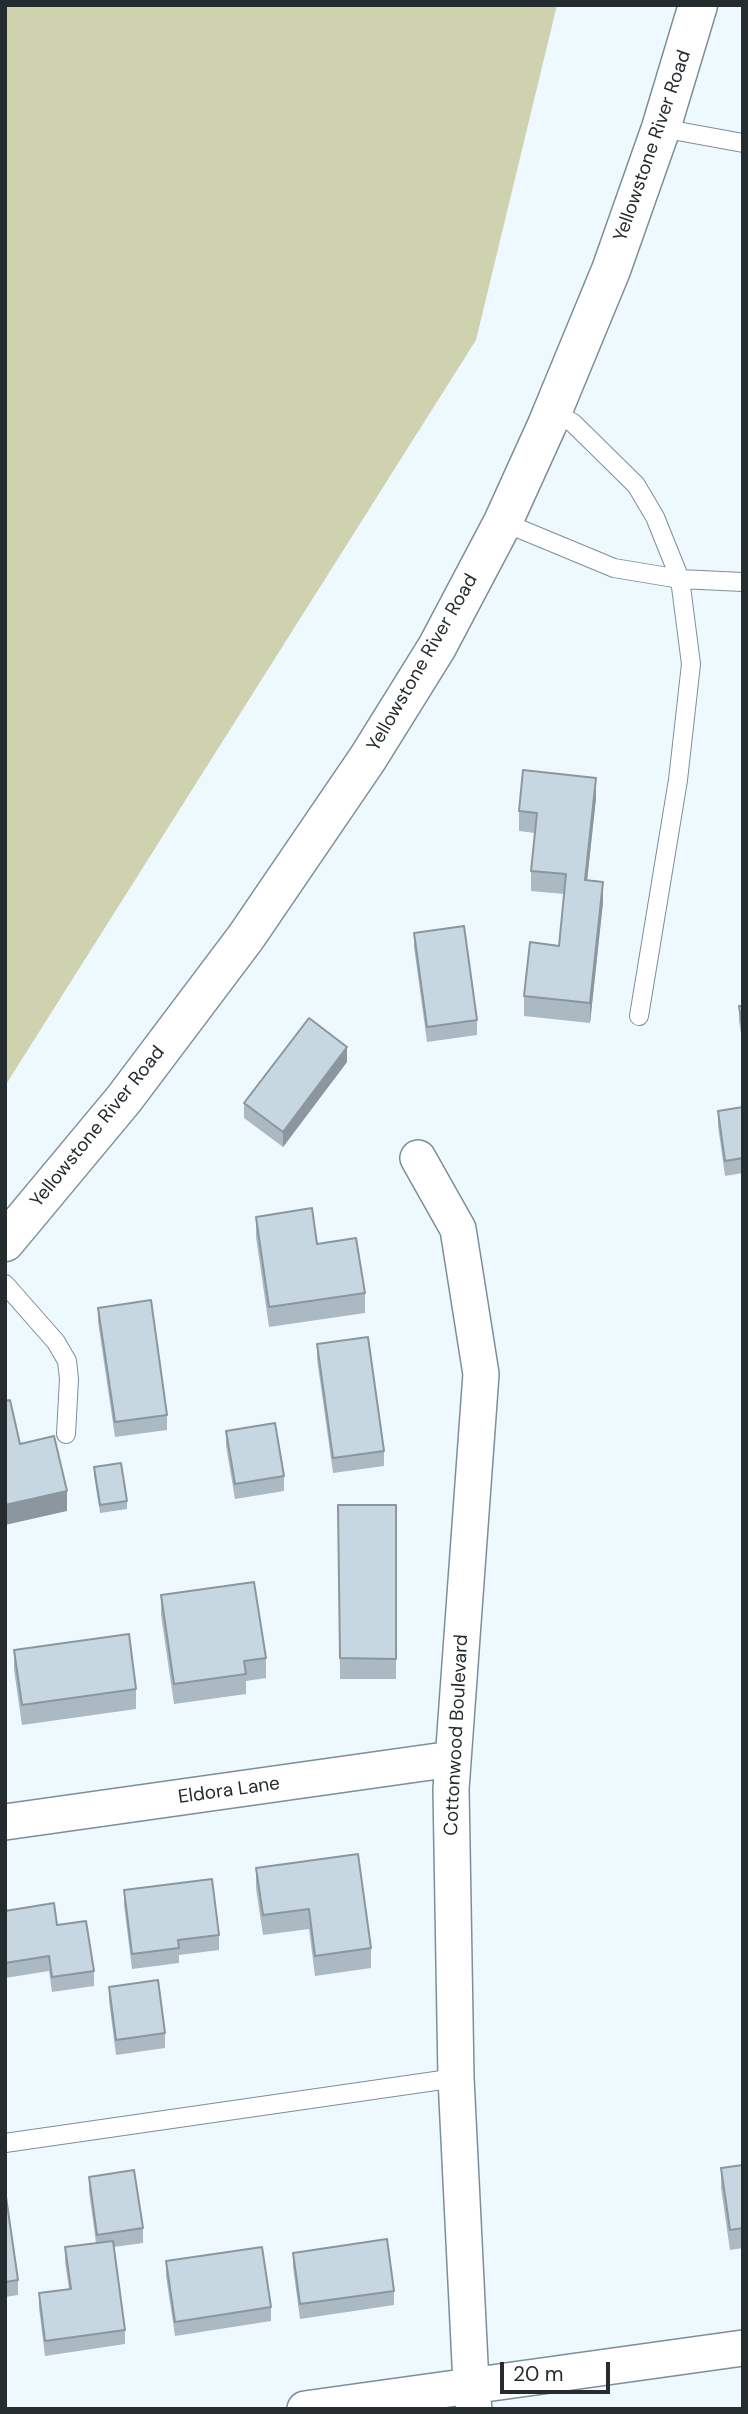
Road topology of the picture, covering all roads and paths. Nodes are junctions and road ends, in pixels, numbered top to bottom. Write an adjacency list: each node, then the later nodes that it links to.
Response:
1 (698, 5): 2 (street, Yellowstone River Road)
2 (661, 128): 3 (lane); 4 (street, Yellowstone River Road)
3 (743, 143)
4 (552, 412): 5 (street, Yellowstone River Road); 6 (lane)
5 (503, 522): 6 (lane); 10 (street, Yellowstone River Road)
6 (680, 579): 7 (lane); 8 (lane)
7 (743, 582)
8 (639, 1016)
9 (418, 1158): 13 (street, Cottonwood Boulevard)
10 (5, 1242)
11 (5, 1284): 12 (lane)
12 (66, 1434)
13 (452, 1759): 14 (street, Eldora Lane); 15 (street, Cottonwood Boulevard)
14 (5, 1822)
15 (456, 2078): 16 (lane); 18 (street, Cottonwood Boulevard)
16 (5, 2143)
17 (743, 2348): 18 (street)
18 (473, 2396): 19 (street)
19 (305, 2409)

